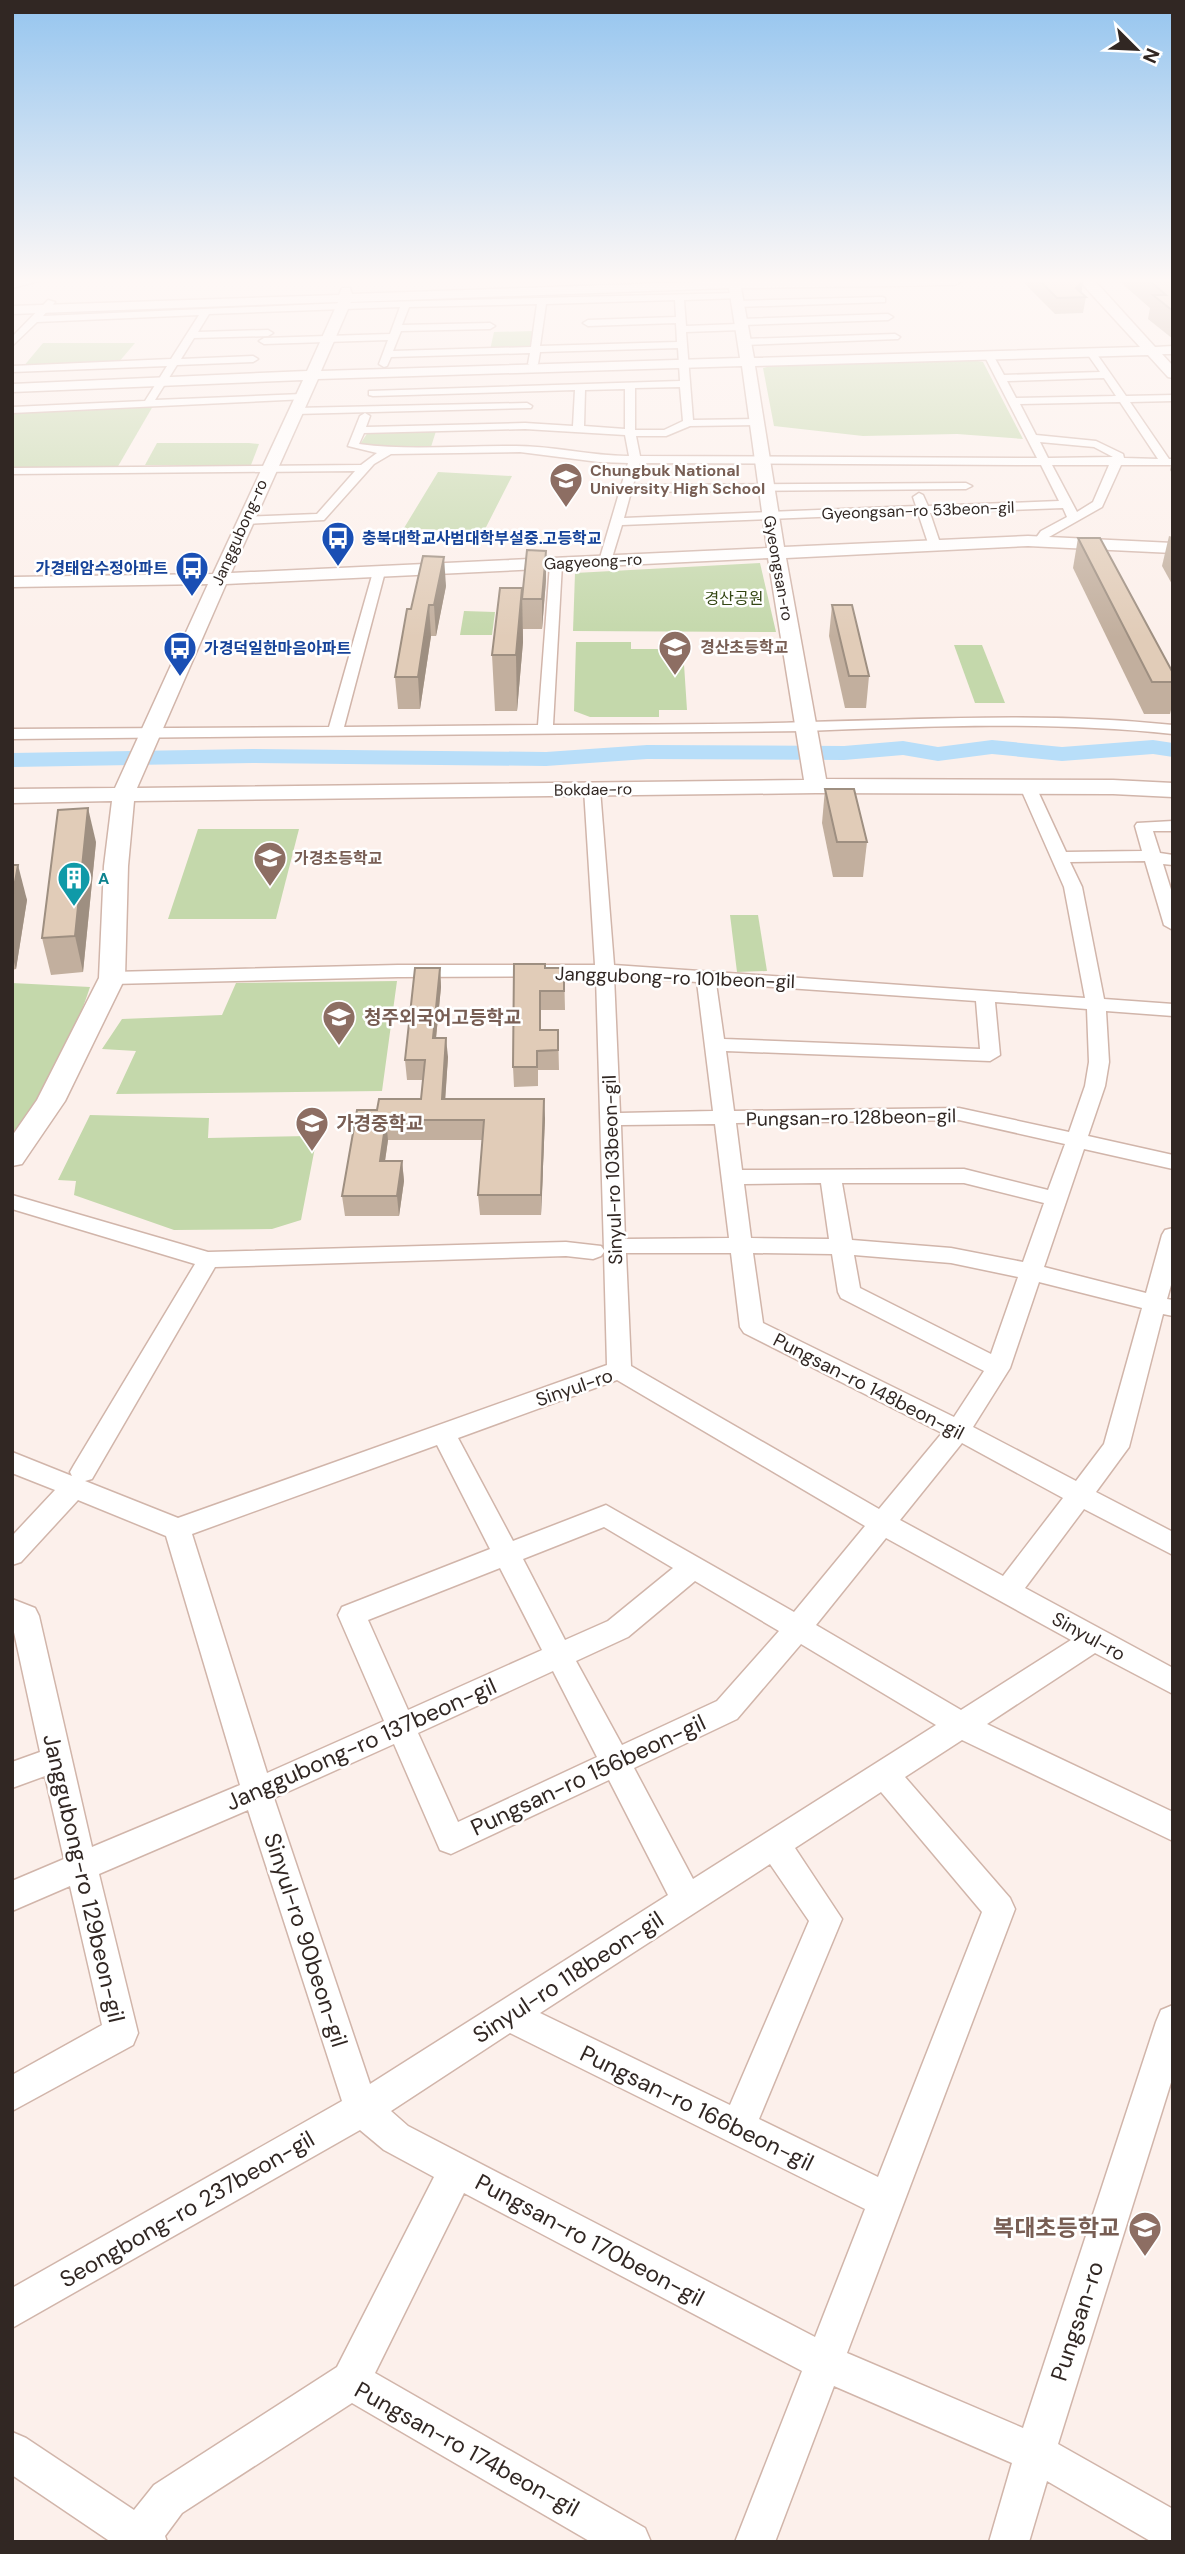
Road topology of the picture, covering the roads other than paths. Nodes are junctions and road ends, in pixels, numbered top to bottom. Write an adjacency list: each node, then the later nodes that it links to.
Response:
1 (150, 400): 12 (street)
2 (300, 400): 13 (street, Janggubong-ro)
3 (371, 400): 16 (street)
4 (528, 400): 14 (street)
5 (579, 400): 21 (street)
6 (630, 400): 22 (street)
7 (686, 400): 18 (street)
8 (754, 400): 17 (street, Gyeongsan-ro)
9 (1057, 400): 11 (street)
10 (1123, 400): 31 (street)
11 (1013, 401): 23 (street)
12 (148, 404): 13 (street); 15 (street)
13 (298, 404): 16 (street); 33 (street, Janggubong-ro)
14 (527, 406): 16 (street); 19 (street)
15 (12, 410)
16 (367, 411): 20 (street)
17 (758, 422): 18 (street); 27 (street, Gyeongsan-ro)
18 (688, 423): 22 (street)
19 (524, 426): 20 (street); 21 (street); 24 (street)
20 (359, 430): 25 (street)
21 (578, 430): 22 (street)
22 (630, 433): 26 (street)
23 (1032, 438): 29 (street); 30 (street)
24 (497, 449): 25 (street); 26 (street)
25 (388, 451): 32 (street)
26 (635, 459): 27 (street); 37 (street)
27 (763, 460): 28 (street); 38 (street, Gyeongsan-ro)
28 (908, 461): 29 (street); 36 (street)
29 (1044, 461): 30 (street); 39 (street)
30 (1116, 462): 31 (street); 42 (street)
31 (1169, 462)
32 (364, 468): 33 (street); 43 (street)
33 (268, 469): 34 (street); 43 (street, Janggubong-ro)
34 (12, 471)
35 (966, 486): 36 (street)
36 (916, 487): 38 (street); 40 (street)
37 (626, 489): 38 (street); 44 (street)
38 (766, 490): 41 (street, Gyeongsan-ro)
39 (1067, 504): 40 (street, Gyeongsan-ro 53beon-gil); 42 (street)
40 (923, 509): 41 (street, Gyeongsan-ro 53beon-gil); 46 (street)
41 (770, 515): 44 (street, Gyeongsan-ro 53beon-gil); 48 (street, Gyeongsan-ro)
42 (1074, 518): 45 (street)
43 (245, 520): 52 (street, Janggubong-ro)
44 (617, 522): 49 (street)
45 (1039, 542): 46 (street, Gagyeong-ro); 47 (street, Gagyeong-ro)
46 (935, 546): 48 (street, Gagyeong-ro)
47 (1173, 548)
48 (776, 552): 49 (street, Gagyeong-ro); 55 (street, Gyeongsan-ro)
49 (605, 561): 50 (street, Gagyeong-ro)
50 (556, 564): 51 (street, Gagyeong-ro); 54 (street)
51 (379, 572): 52 (street, Gagyeong-ro); 56 (street)
52 (218, 579): 53 (street, Gagyeong-ro); 58 (street, Janggubong-ro)
53 (12, 582)
54 (545, 728): 55 (street); 56 (street)
55 (806, 729): 57 (street); 60 (street, Gyeongsan-ro)
56 (336, 730): 58 (street)
57 (1173, 730)
58 (148, 733): 59 (street); 62 (street, Janggubong-ro)
59 (12, 734)
60 (815, 781): 61 (street, Bokdae-ro); 63 (street, Bokdae-ro)
61 (1028, 787): 64 (street, Bokdae-ro); 68 (street)
62 (126, 788): 63 (street, Bokdae-ro); 65 (street, Bokdae-ro); 73 (street)
63 (592, 789): 71 (street, Sinyul-ro 103beon-gil)
64 (1173, 790)
65 (12, 796)
66 (1173, 826): 67 (street)
67 (1151, 856): 68 (street); 69 (street); 70 (street)
68 (1061, 857): 75 (street)
69 (1173, 860)
70 (1173, 925)
71 (605, 971): 72 (street, Janggubong-ro 101beon-gil); 73 (street, Janggubong-ro 101beon-gil); 79 (street, Sinyul-ro 103beon-gil)
72 (706, 977): 74 (street, Janggubong-ro 101beon-gil); 77 (street, Pungsan-ro 148beon-gil)
73 (113, 978): 81 (street)
74 (985, 996): 75 (street, Janggubong-ro 101beon-gil); 77 (street)
75 (1096, 1005): 76 (street, Janggubong-ro 101beon-gil); 80 (street)
76 (1173, 1010)
77 (716, 1045): 78 (street, Pungsan-ro 148beon-gil)
78 (725, 1118): 79 (street, Pungsan-ro 128beon-gil); 80 (street, Pungsan-ro 128beon-gil); 84 (street, Pungsan-ro 148beon-gil)
79 (609, 1119): 88 (street, Sinyul-ro 103beon-gil)
80 (1076, 1140): 82 (street, Pungsan-ro 128beon-gil); 85 (street)
81 (12, 1157)
82 (1173, 1162)
83 (830, 1176): 84 (street); 85 (street); 90 (street)
84 (733, 1177): 89 (street, Pungsan-ro 148beon-gil)
85 (1056, 1199): 93 (street)
86 (12, 1202): 92 (street)
87 (1173, 1235): 94 (street)
88 (615, 1245): 89 (street); 96 (street, Sinyul-ro 103beon-gil)
89 (742, 1246): 90 (street); 97 (street, Pungsan-ro 148beon-gil)
90 (843, 1248): 93 (street); 95 (street)
91 (593, 1251): 92 (street)
92 (208, 1260): 100 (street)
93 (1030, 1272): 94 (street); 95 (street)
94 (1164, 1306): 101 (street)
95 (998, 1368): 97 (street)
96 (619, 1370): 98 (street, Sinyul-ro); 102 (street, Sinyul-ro)
97 (958, 1430): 101 (street, Pungsan-ro 148beon-gil); 102 (street)
98 (443, 1433): 103 (street, Sinyul-ro); 106 (street)
99 (12, 1462): 100 (street)
100 (78, 1479): 103 (street); 105 (street)
101 (1082, 1496): 104 (street, Pungsan-ro 148beon-gil); 108 (street)
102 (884, 1524): 108 (street, Sinyul-ro); 110 (street)
103 (177, 1529): 120 (street, Sinyul-ro 90beon-gil)
104 (1173, 1545)
105 (12, 1554)
106 (507, 1554): 107 (street, Pungsan-ro 156beon-gil); 112 (street); 114 (street, Pungsan-ro 156beon-gil)
107 (694, 1566): 110 (street, Pungsan-ro 156beon-gil); 112 (street, Janggubong-ro 137beon-gil)
108 (1007, 1592): 111 (street, Sinyul-ro)
109 (12, 1611): 116 (street, Janggubong-ro 129beon-gil)
110 (799, 1628): 115 (street, Pungsan-ro 156beon-gil); 117 (street, Pungsan-ro 156beon-gil)
111 (1095, 1639): 113 (street, Sinyul-ro); 115 (street, Sinyul-ro 118beon-gil)
112 (559, 1655): 114 (street, Janggubong-ro 137beon-gil); 117 (street)
113 (1173, 1682)
114 (401, 1725): 117 (street, Pungsan-ro 156beon-gil); 120 (street, Janggubong-ro 137beon-gil)
115 (963, 1726): 118 (street, Sinyul-ro 118beon-gil); 121 (street, Pungsan-ro 156beon-gil)
116 (55, 1759): 119 (street); 123 (street, Janggubong-ro 129beon-gil)
117 (615, 1762): 125 (street)
118 (884, 1773): 122 (street, Sinyul-ro 118beon-gil); 132 (street)
119 (12, 1775)
120 (257, 1792): 123 (street, Janggubong-ro 137beon-gil); 129 (street, Sinyul-ro 90beon-gil)
121 (1173, 1827)
122 (774, 1844): 125 (street, Sinyul-ro 118beon-gil); 130 (street)
123 (82, 1866): 124 (street, Janggubong-ro 137beon-gil); 128 (street, Janggubong-ro 129beon-gil)
124 (12, 1896)
125 (687, 1900): 126 (street, Sinyul-ro 118beon-gil)
126 (508, 2015): 129 (street, Sinyul-ro 118beon-gil); 130 (street, Pungsan-ro 166beon-gil)
127 (1173, 2022): 137 (street, Pungsan-ro)
128 (12, 2094)
129 (362, 2109): 131 (street, Pungsan-ro 170beon-gil); 133 (street, Seongbong-ro 237beon-gil)
130 (738, 2128): 132 (street, Pungsan-ro 166beon-gil)
131 (456, 2169): 134 (street, Pungsan-ro 170beon-gil); 135 (street)
132 (886, 2200): 134 (street)
133 (12, 2309)
134 (824, 2362): 137 (street, Pungsan-ro 170beon-gil); 141 (street)
135 (351, 2381): 139 (street, Pungsan-ro 174beon-gil); 140 (street, Pungsan-ro 174beon-gil)
136 (12, 2452): 139 (street)
137 (1035, 2453): 138 (street, Pungsan-ro 170beon-gil); 142 (street, Pungsan-ro)
138 (1173, 2532)
139 (143, 2539)
140 (631, 2542)
141 (755, 2542)
142 (1009, 2542)

